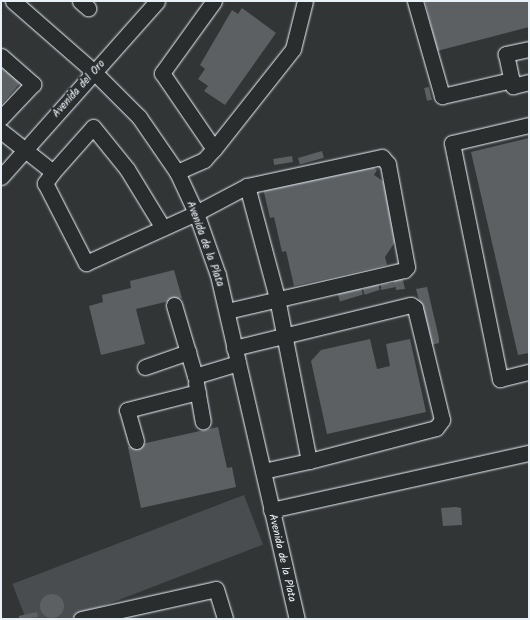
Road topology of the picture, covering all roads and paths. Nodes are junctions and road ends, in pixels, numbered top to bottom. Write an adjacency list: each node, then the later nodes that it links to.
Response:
1 (13, 1): 8 (street, Avenida de la Plata)
2 (157, 1): 8 (street, Avenida del Oro)
3 (214, 1): 14 (street)
4 (306, 1): 14 (street)
5 (415, 1): 9 (street)
6 (529, 49): 9 (street)
7 (1, 56): 11 (street)
8 (94, 72): 15 (street, Avenida del Oro); 17 (street, Avenida de la Plata)
9 (512, 80): 10 (street)
10 (529, 82)
11 (1, 118)
12 (529, 125): 29 (street)
13 (1, 131): 15 (street)
14 (214, 149): 17 (street)
15 (25, 150): 16 (street); 18 (street, Avenida del Oro)
16 (53, 172): 21 (street); 21 (street)
17 (176, 172): 20 (street, Avenida de la Plata)
18 (1, 177)
19 (247, 186): 20 (street); 22 (street); 22 (street)
20 (196, 214): 21 (street); 24 (street, Avenida de la Plata)
21 (163, 228)
22 (277, 298): 24 (street); 25 (street)
23 (174, 305): 26 (street)
24 (227, 311): 27 (street, Avenida de la Plata)
25 (285, 336): 27 (street); 35 (street); 35 (street)
26 (188, 352): 28 (street); 30 (street)
27 (236, 356): 30 (street); 36 (street, Avenida de la Plata)
28 (145, 367)
29 (529, 372)
30 (195, 376): 31 (street)
31 (198, 392): 32 (street); 33 (street)
32 (203, 421)
33 (136, 441)
34 (529, 453): 37 (street)
35 (309, 461): 36 (street)
36 (262, 471): 37 (street, Avenida de la Plata)
37 (271, 510): 40 (street, Avenida de la Plata)
38 (81, 619): 39 (street)
39 (225, 619)
40 (296, 619)

